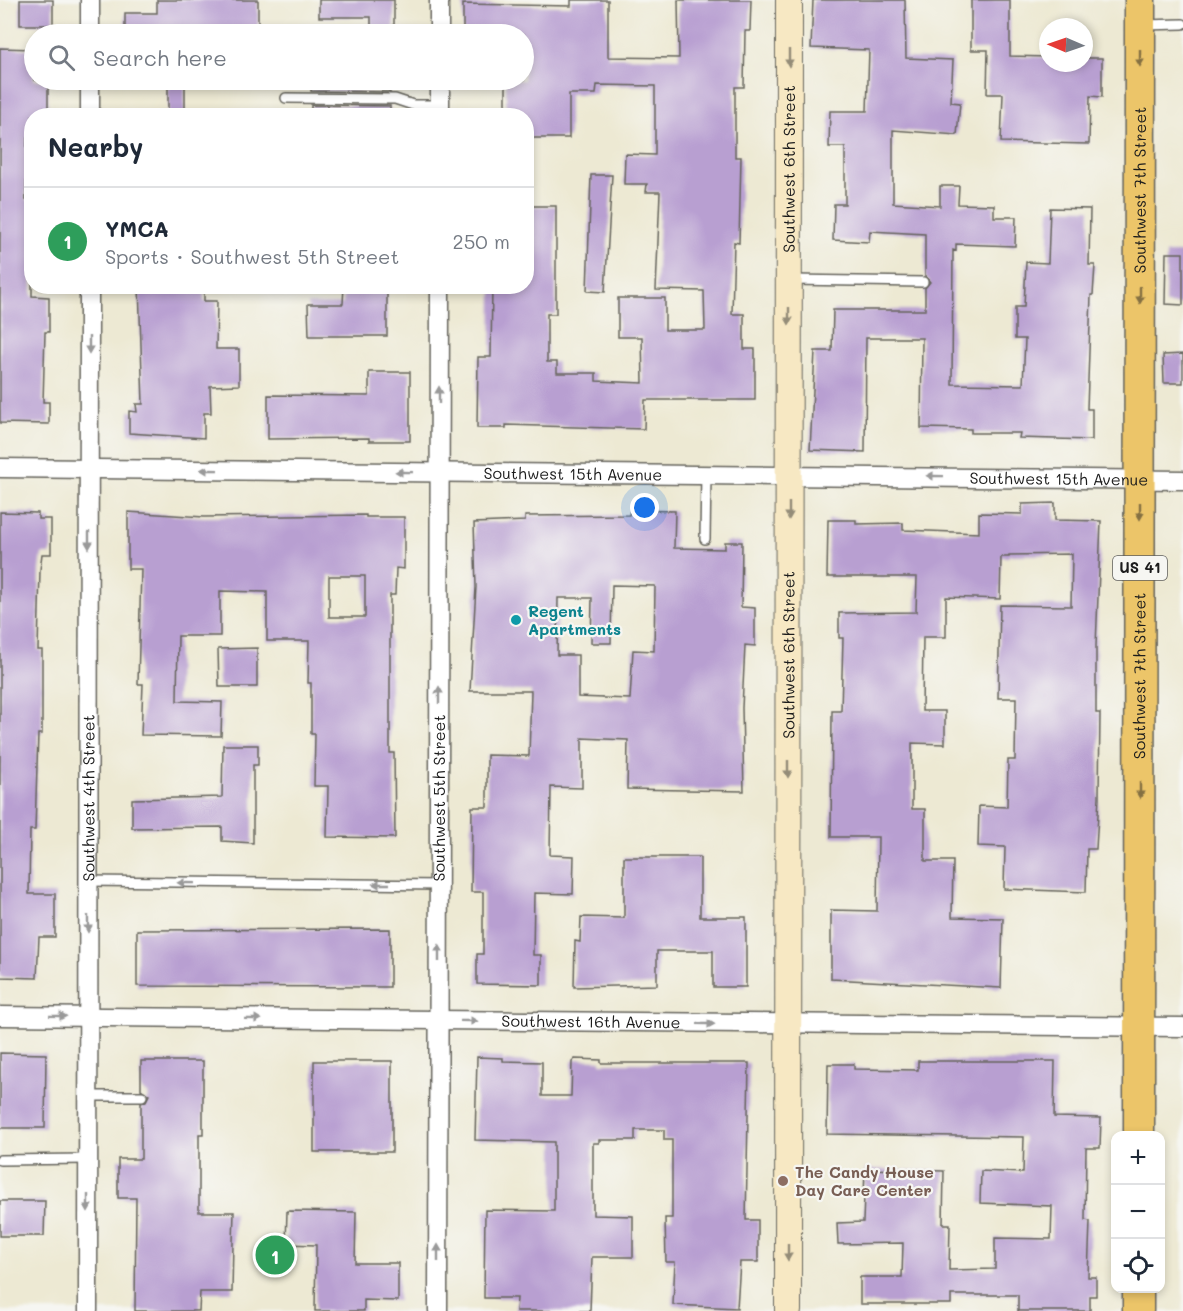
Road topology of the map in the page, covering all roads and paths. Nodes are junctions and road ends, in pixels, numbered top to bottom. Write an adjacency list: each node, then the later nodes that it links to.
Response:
1 (90, 0): 5 (street)
2 (439, 0): 6 (street)
3 (789, 0): 14 (street, Southwest 6th Street, one-way to 14)
4 (1140, 13): 7 (lane); 23 (main road, Southwest 7th Street / US 41, one-way to 23)
5 (90, 24)
6 (440, 24)
7 (1183, 24)
8 (90, 90): 11 (street)
9 (440, 90): 13 (street)
10 (286, 98): 12 (lane)
11 (90, 108)
12 (429, 108)
13 (440, 108)
14 (789, 280): 15 (lane); 22 (street, Southwest 6th Street, one-way to 22)
15 (923, 282)
16 (89, 294): 19 (street, Southwest 4th Street, one-way to 19)
17 (440, 294): 20 (street, Southwest 5th Street, one-way to 17)
18 (0, 468): 19 (street, Southwest 15th Avenue)
19 (88, 469): 20 (street, Southwest 15th Avenue, one-way to 19); 26 (street, Southwest 4th Street, one-way to 26)
20 (439, 473): 21 (street, Southwest 15th Avenue); 27 (street, Southwest 5th Street, one-way to 20)
21 (706, 473): 22 (street, Southwest 15th Avenue); 25 (lane)
22 (789, 474): 23 (street, Southwest 15th Avenue, one-way to 22); 31 (street, Southwest 6th Street, one-way to 31)
23 (1140, 479): 24 (street, Southwest 15th Avenue); 32 (main road, Southwest 7th Street / US 41, one-way to 32)
24 (1183, 480)
25 (705, 539)
26 (88, 881): 27 (lane, one-way to 26); 29 (street, Southwest 4th Street, one-way to 29)
27 (439, 885): 30 (street, Southwest 5th Street, one-way to 27)
28 (0, 1016): 29 (street, Southwest 16th Avenue, one-way to 29)
29 (88, 1017): 30 (street, Southwest 16th Avenue, one-way to 30); 34 (street, Southwest 4th Street)
30 (439, 1021): 31 (street, Southwest 16th Avenue, one-way to 31); 41 (street, Southwest 5th Street, one-way to 30)
31 (788, 1024): 32 (street, Southwest 16th Avenue); 42 (street, Southwest 6th Street, one-way to 42)
32 (1140, 1027): 33 (street, Southwest 16th Avenue); 36 (main road, Southwest 7th Street / US 41)
33 (1183, 1027)
34 (88, 1096): 35 (lane); 37 (street, Southwest 4th Street)
35 (142, 1096)
36 (1139, 1131)
37 (88, 1159): 38 (lane); 40 (street, Southwest 4th Street, one-way to 40)
38 (0, 1160)
39 (1138, 1293): 43 (main road)
40 (88, 1311)
41 (438, 1311)
42 (788, 1311)
43 (1138, 1311)

